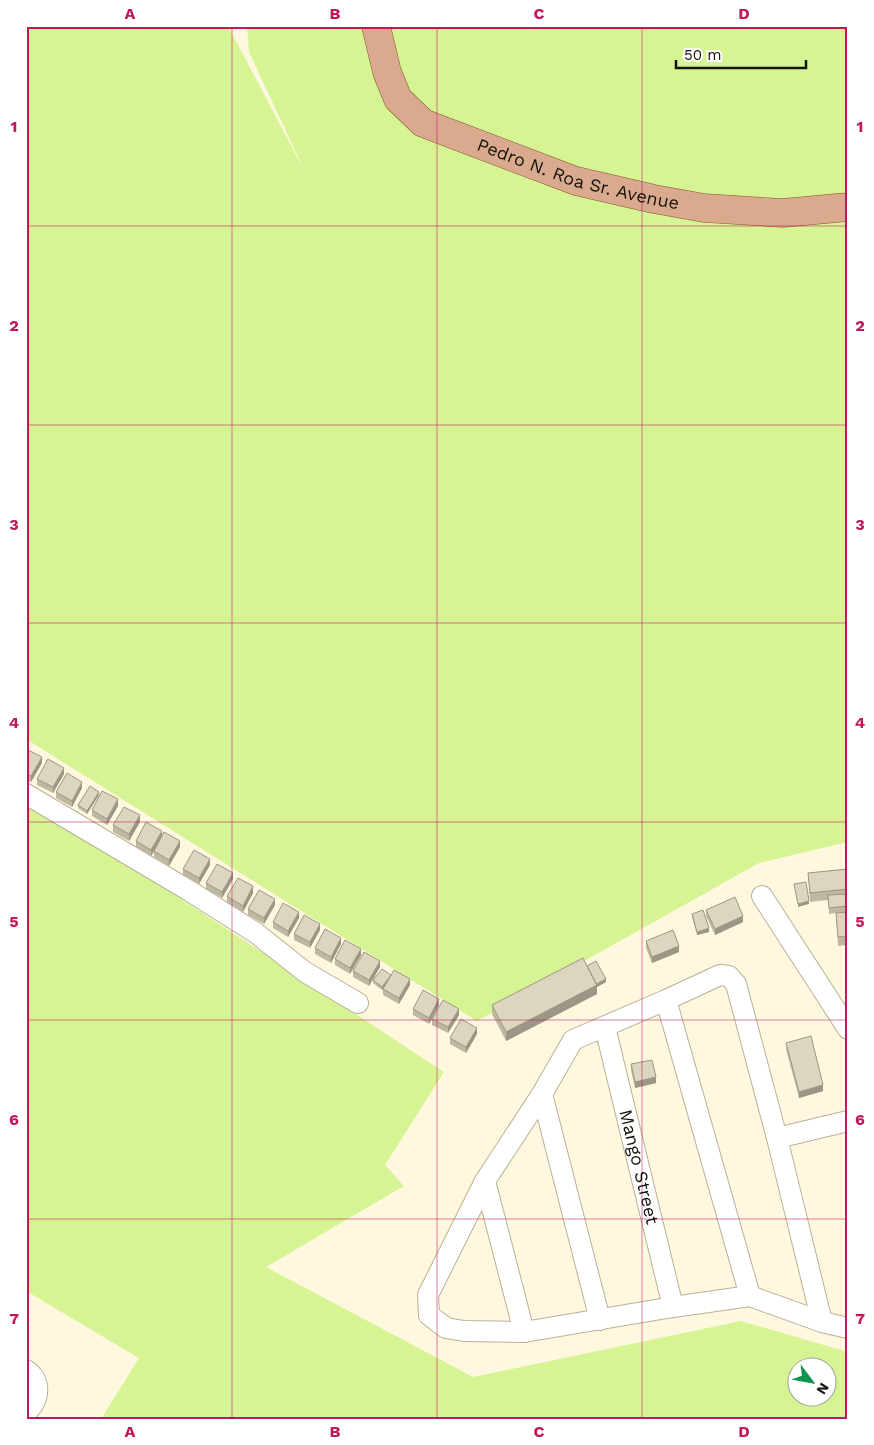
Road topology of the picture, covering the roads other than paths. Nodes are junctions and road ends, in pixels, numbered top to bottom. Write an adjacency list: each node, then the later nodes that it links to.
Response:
1 (376, 26): 2 (main road, Pedro N. Roa Sr. Avenue)
2 (848, 207)
3 (26, 794): 6 (street)
4 (762, 896): 8 (street)
5 (666, 1000): 7 (street); 11 (street); 13 (street)
6 (358, 1003)
7 (605, 1027): 9 (street); 14 (street, Mango Street)
8 (848, 1029)
9 (542, 1094): 12 (street); 15 (street)
10 (848, 1121): 11 (street)
11 (777, 1138): 16 (street)
12 (485, 1181): 18 (street); 18 (street)
13 (750, 1296): 14 (street); 16 (street)
14 (673, 1306): 15 (street)
15 (600, 1320): 18 (street)
16 (822, 1322): 17 (street)
17 (848, 1328)
18 (524, 1332)
19 (26, 1370): 20 (street)
20 (26, 1412)

